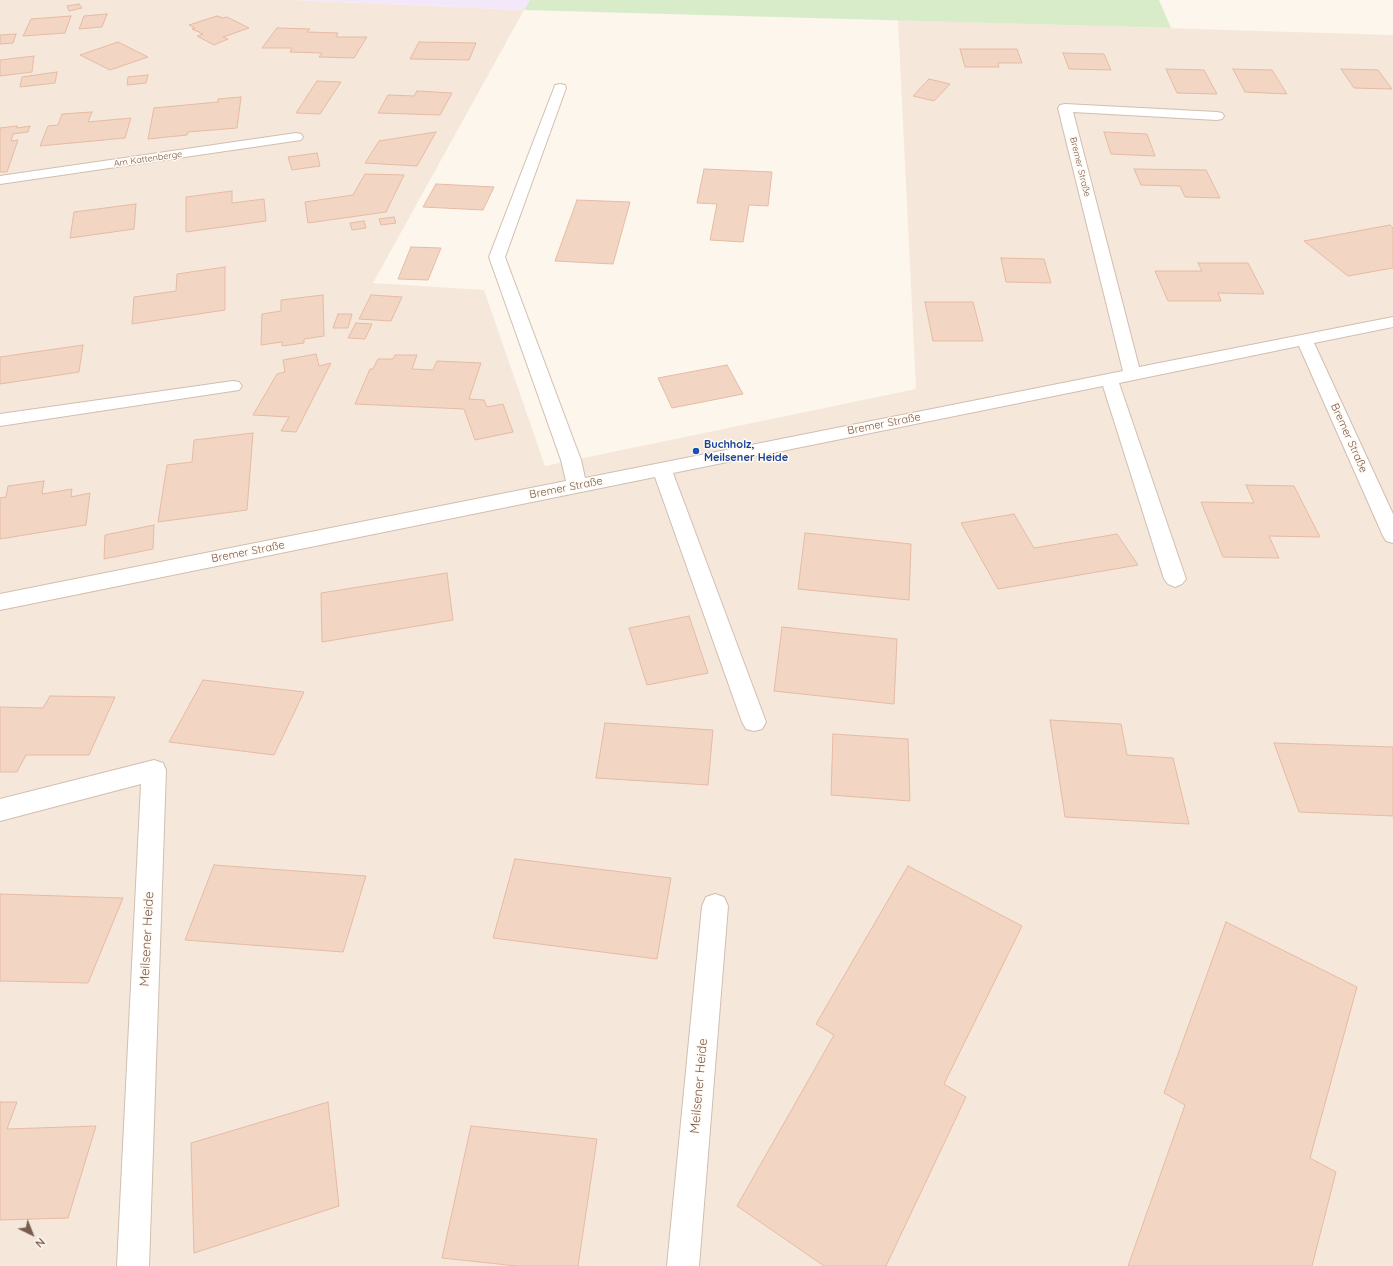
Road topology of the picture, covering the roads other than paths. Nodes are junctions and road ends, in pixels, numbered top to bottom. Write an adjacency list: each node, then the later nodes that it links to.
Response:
1 (560, 88): 12 (street)
2 (1217, 116): 7 (street, Bremer Straße)
3 (296, 137): 4 (street, Am Kattenberge)
4 (0, 180)
5 (1393, 322): 6 (street, Bremer Straße)
6 (1304, 339): 7 (street, Bremer Straße); 13 (street, Bremer Straße)
7 (1132, 373): 8 (street, Bremer Straße)
8 (1109, 378): 11 (street, Bremer Straße); 14 (street)
9 (233, 386): 10 (street)
10 (0, 420)
11 (662, 469): 12 (street, Bremer Straße); 16 (street)
12 (577, 486): 15 (street, Bremer Straße)
13 (1393, 536)
14 (1175, 578)
15 (0, 602)
16 (754, 722)
17 (0, 810): 19 (street, Meilsener Heide)
18 (715, 906): 20 (street, Meilsener Heide)
19 (132, 1266)
20 (683, 1266)

